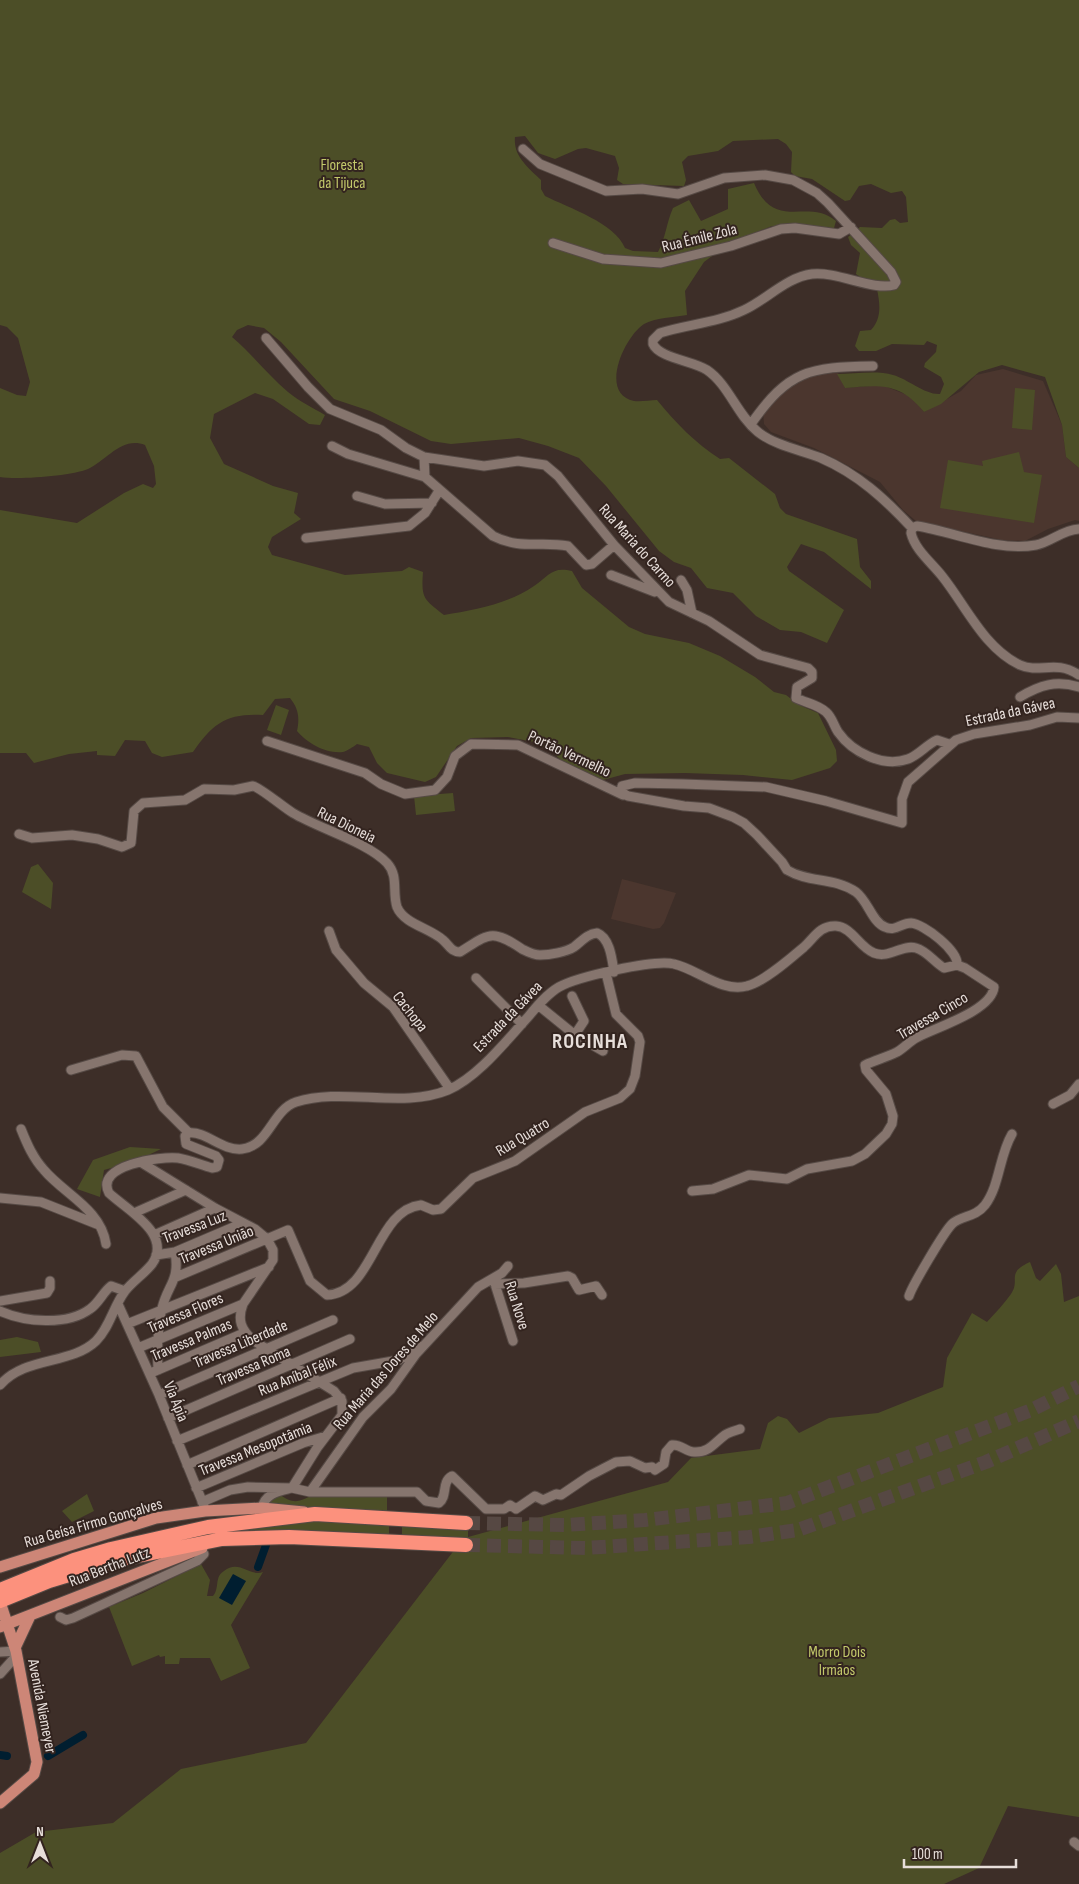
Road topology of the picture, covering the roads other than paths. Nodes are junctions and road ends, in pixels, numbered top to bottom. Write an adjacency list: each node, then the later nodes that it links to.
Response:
1 (523, 149): 2 (street)
2 (851, 227): 3 (street, Rua Émile Zola); 6 (street)
3 (553, 243)
4 (266, 338): 8 (street, Rua Maria do Carmo)
5 (873, 366): 6 (street)
6 (751, 424): 13 (street)
7 (332, 446): 9 (street)
8 (424, 457): 9 (street); 16 (street, Rua Maria do Carmo)
9 (425, 477): 10 (street)
10 (439, 491): 12 (street); 16 (street)
11 (357, 496): 12 (street)
12 (432, 503): 15 (street)
13 (912, 528): 14 (street); 21 (street)
14 (1079, 529)
15 (306, 538)
16 (614, 545): 19 (street, Rua Maria do Carmo)
17 (611, 575): 19 (street)
18 (681, 580): 20 (street)
19 (659, 593): 20 (street, Rua Maria do Carmo)
20 (692, 613): 26 (street, Rua Maria do Carmo)
21 (1079, 675)
22 (1079, 687): 23 (street)
23 (1020, 697)
24 (1079, 718): 26 (street, Estrada da Gávea)
25 (267, 741): 27 (street, Portão Vermelho)
26 (948, 744): 27 (street, Estrada da Gávea)
27 (623, 794): 30 (street)
28 (19, 834): 31 (street, Rua Dioneia)
29 (329, 932): 40 (street, Cachopa)
30 (957, 965): 31 (street, Estrada da Gávea); 47 (street, Travessa Cinco)
31 (610, 972): 34 (street, Estrada da Gávea); 54 (street, Rua Quatro)
32 (476, 978): 35 (street)
33 (572, 996): 36 (street)
34 (538, 1006): 35 (street, Estrada da Gávea); 36 (street)
35 (522, 1024): 40 (street, Estrada da Gávea)
36 (573, 1037): 37 (street)
37 (603, 1051)
38 (71, 1070): 43 (street)
39 (1079, 1084): 41 (street)
40 (450, 1089): 43 (street, Estrada da Gávea)
41 (1053, 1104)
42 (21, 1129): 52 (street)
43 (189, 1133): 45 (street)
44 (1012, 1134): 65 (street)
45 (142, 1163): 46 (street); 50 (street)
46 (186, 1190): 49 (street); 50 (street)
47 (692, 1191)
48 (0, 1198): 52 (street)
49 (215, 1208): 51 (street); 53 (street)
50 (134, 1213): 53 (street)
51 (243, 1223): 54 (street); 56 (street, Travessa Luz)
52 (99, 1225): 55 (street)
53 (154, 1235): 57 (street)
54 (268, 1239): 59 (street); 60 (street, Travessa União)
55 (106, 1244)
56 (175, 1252): 57 (street, Travessa Luz); 60 (street)
57 (156, 1255): 63 (street)
58 (508, 1266): 62 (street, Rua Maria das Dores de Melo)
59 (270, 1267): 68 (street); 69 (street)
60 (176, 1277): 69 (street)
61 (50, 1281): 66 (street)
62 (495, 1281): 64 (street); 76 (street, Rua Nove); 77 (street, Rua Maria das Dores de Melo)
63 (125, 1292): 67 (street); 70 (street)
64 (602, 1295)
65 (909, 1296)
66 (0, 1301)
67 (118, 1304): 72 (street, Via Ápia); 83 (street)
68 (243, 1304): 73 (street); 75 (street, Travessa Flores)
69 (162, 1309): 72 (street); 75 (street)
70 (0, 1311)
71 (333, 1320): 79 (street, Travessa Liberdade)
72 (128, 1324): 78 (street, Via Ápia)
73 (244, 1333): 79 (street); 81 (street, Travessa Palmas)
74 (350, 1339): 80 (street, Travessa Roma)
75 (156, 1340): 78 (street, Travessa Flores); 81 (street)
76 (513, 1341)
77 (428, 1342): 82 (street, Rua Aníbal Félix); 93 (street, Rua Maria das Dores de Melo)
78 (138, 1348): 81 (street, Via Ápia)
79 (265, 1349): 80 (street); 84 (street, Travessa Liberdade)
80 (292, 1365): 82 (street); 86 (street, Travessa Roma)
81 (154, 1372): 84 (street, Via Ápia)
82 (319, 1381): 85 (street); 89 (street, Rua Aníbal Félix)
83 (0, 1385)
84 (159, 1395): 86 (street, Via Ápia)
85 (341, 1398): 88 (street); 90 (street)
86 (168, 1418): 89 (street, Via Ápia)
87 (740, 1429): 93 (street)
88 (326, 1436): 91 (street, Travessa Mesopotâmia); 92 (street)
89 (177, 1441): 90 (street, Via Ápia)
90 (187, 1465): 91 (street, Via Ápia)
91 (196, 1488): 94 (street, Via Ápia)
92 (292, 1488): 93 (street); 94 (street); 95 (street)
93 (310, 1492)
94 (203, 1507): 95 (main road, Rua Geísa Firmo Gonçalves); 101 (main road, Rua Geísa Firmo Gonçalves)
95 (262, 1508): 96 (main road, Rua Geísa Firmo Gonçalves)
96 (315, 1514): 97 (highway); 102 (highway)
97 (466, 1523)
98 (222, 1539): 99 (highway); 102 (highway); 105 (main road, Rua Bertha Lutz)
99 (466, 1545)
100 (204, 1554): 106 (street, Rua Bertha Lutz)
101 (0, 1567)
102 (17, 1588): 103 (highway); 104 (highway)
103 (0, 1590)
104 (0, 1602): 107 (main road, Avenida Niemeyer)
105 (30, 1616): 107 (main road, Rua Bertha Lutz); 108 (main road)
106 (60, 1617)
107 (4, 1625): 108 (main road, Avenida Niemeyer)
108 (16, 1651): 109 (street); 110 (street); 111 (main road, Avenida Niemeyer)
109 (0, 1652)
110 (0, 1674)
111 (0, 1803)

